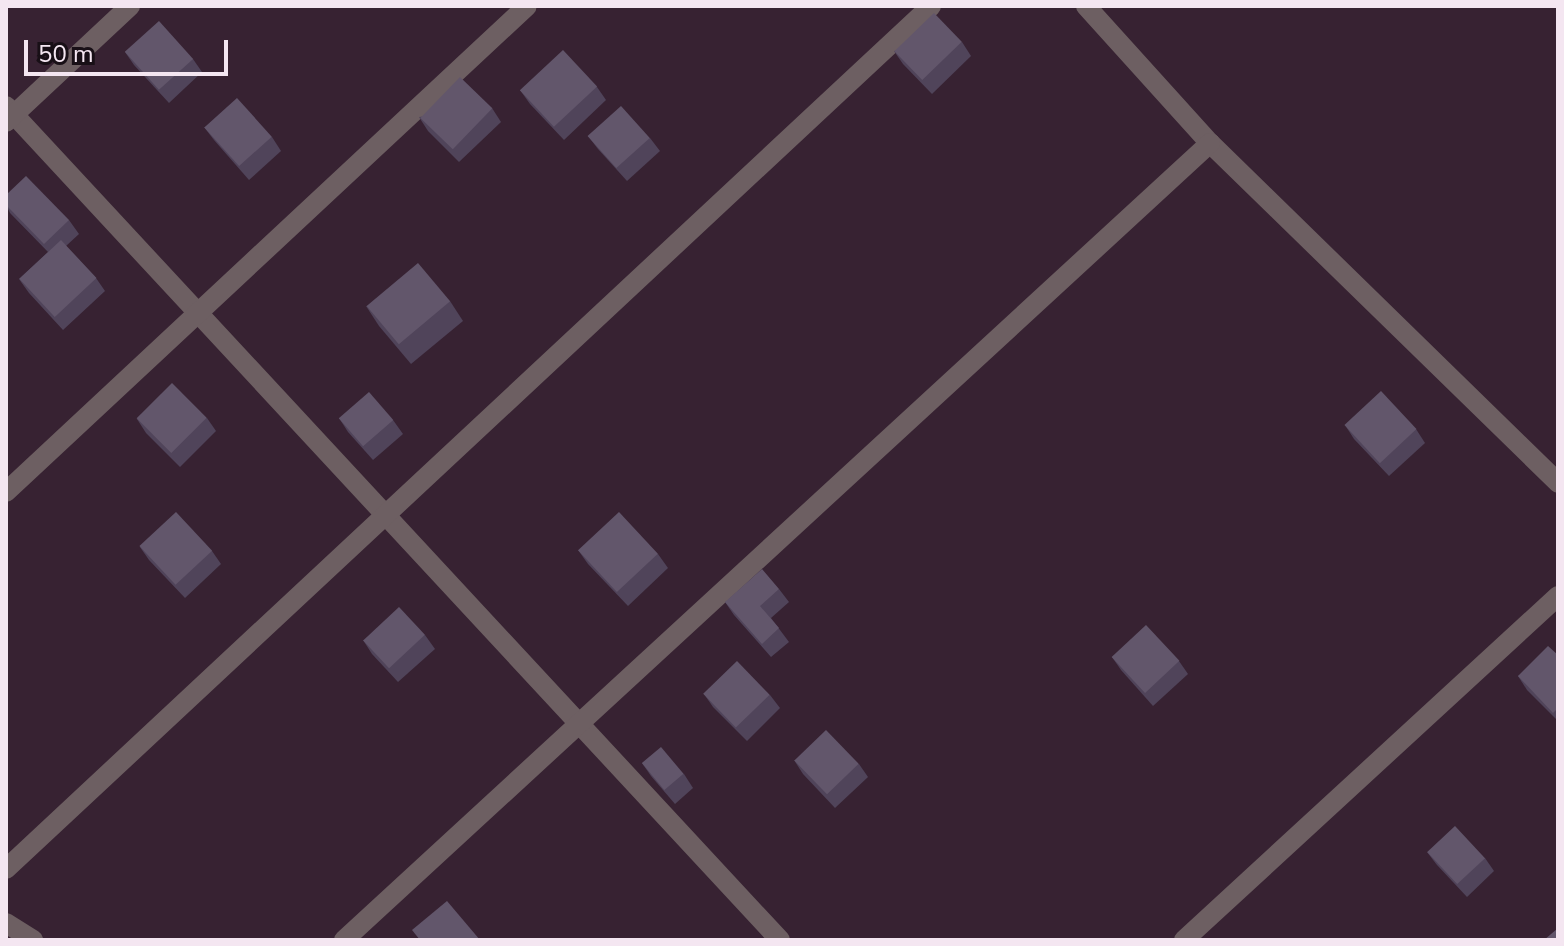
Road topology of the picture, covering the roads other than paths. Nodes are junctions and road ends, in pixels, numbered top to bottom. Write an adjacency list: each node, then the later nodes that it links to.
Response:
1 (130, 6): 5 (street)
2 (527, 6): 7 (street)
3 (931, 6): 10 (street)
4 (1086, 6): 6 (street)
5 (9, 114): 7 (street)
6 (1210, 143): 8 (street); 12 (street)
7 (198, 313): 9 (street); 10 (street)
8 (1558, 483)
9 (6, 492)
10 (386, 515): 12 (street); 13 (street)
11 (1558, 596): 18 (street)
12 (579, 724): 16 (street); 17 (street)
13 (6, 869)
14 (6, 923): 15 (street)
15 (33, 940)
16 (344, 940)
17 (780, 940)
18 (1184, 940)

